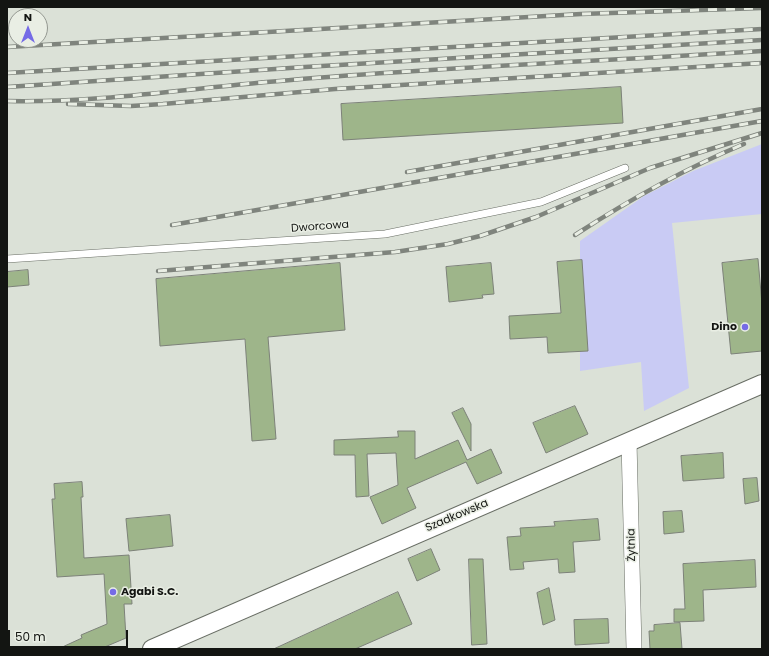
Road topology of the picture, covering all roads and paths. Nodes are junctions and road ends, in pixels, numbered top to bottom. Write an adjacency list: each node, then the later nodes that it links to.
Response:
1 (625, 168): 2 (lane, Dworcowa)
2 (7, 259)
3 (762, 384): 4 (street, Szadkowska)
4 (629, 441): 5 (street, Szadkowska); 6 (street, Żytnia)
5 (152, 649)
6 (634, 649)

